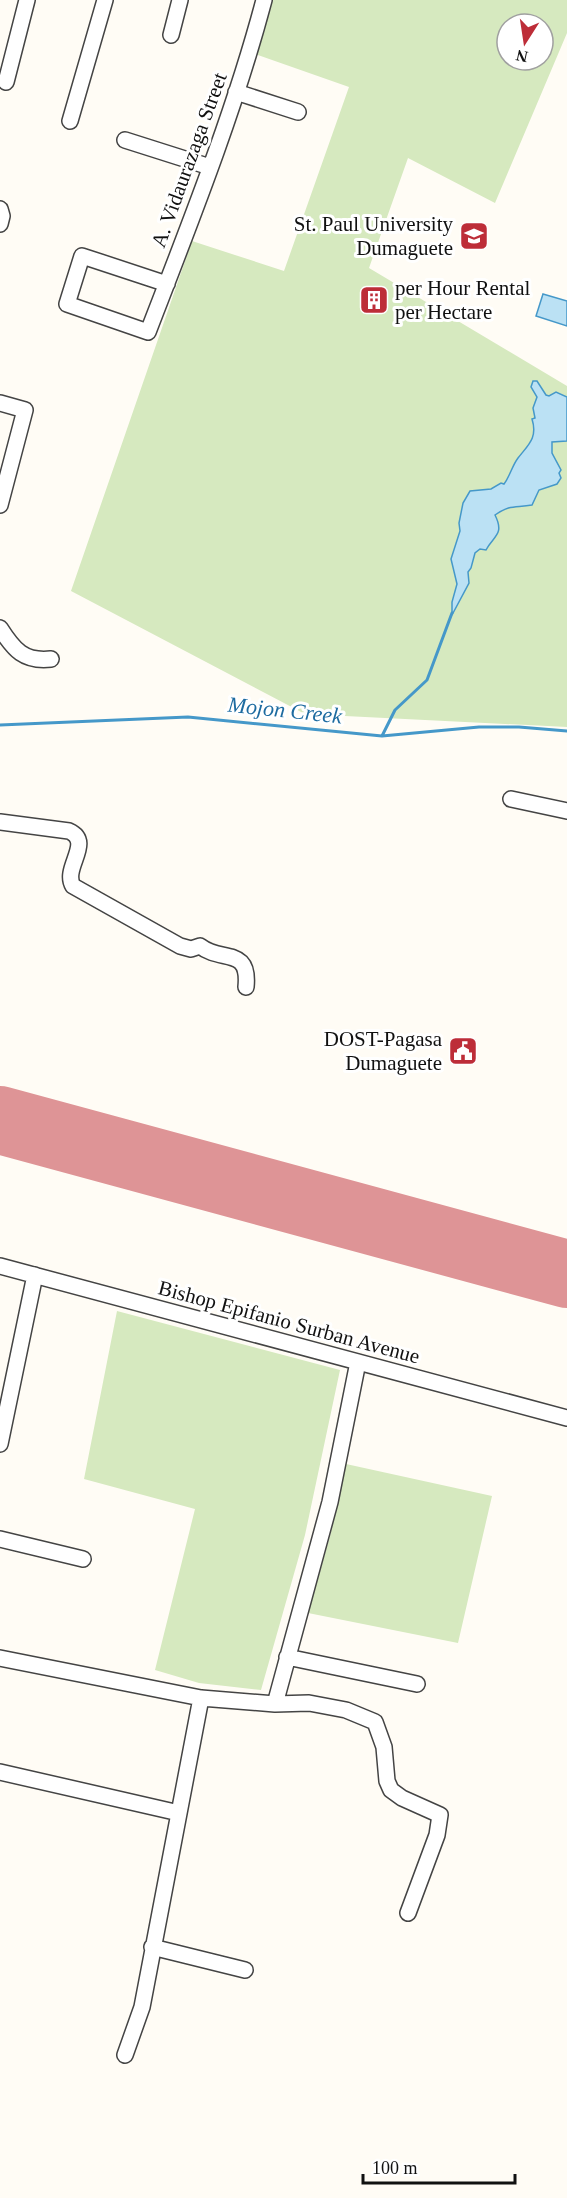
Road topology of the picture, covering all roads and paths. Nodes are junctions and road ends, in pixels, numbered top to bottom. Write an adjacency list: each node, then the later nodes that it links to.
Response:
1 (27, 0): 6 (street)
2 (105, 0): 9 (street)
3 (180, 0): 5 (street)
4 (264, 0): 7 (street, A. Vidaurazaga Street)
5 (171, 35)
6 (6, 82)
7 (236, 93): 8 (street); 11 (street, A. Vidaurazaga Street)
8 (298, 112)
9 (70, 121)
10 (125, 140): 11 (street)
11 (210, 167): 14 (street, A. Vidaurazaga Street)
12 (0, 209): 13 (street)
13 (0, 224)
14 (167, 284): 14 (street, A. Vidaurazaga Street)
15 (0, 403): 16 (street)
16 (0, 505)
17 (0, 628): 18 (street)
18 (51, 659)
19 (511, 800): 20 (street)
20 (567, 811)
21 (0, 822): 22 (street)
22 (246, 987)
23 (0, 1266): 24 (street, Bishop Epifanio Surban Avenue)
24 (35, 1275): 25 (street, Bishop Epifanio Surban Avenue); 27 (street)
25 (358, 1362): 26 (street, Bishop Epifanio Surban Avenue); 30 (street)
26 (567, 1418)
27 (1, 1435)
28 (0, 1539): 29 (street)
29 (83, 1558)
30 (287, 1657): 32 (street); 34 (street)
31 (0, 1658): 33 (street)
32 (417, 1684)
33 (201, 1698): 34 (street); 36 (street)
34 (275, 1704): 37 (street)
35 (0, 1772): 36 (street)
36 (179, 1814): 38 (street)
37 (408, 1913)
38 (152, 1947): 39 (street); 40 (street)
39 (245, 1970)
40 (125, 2055)

